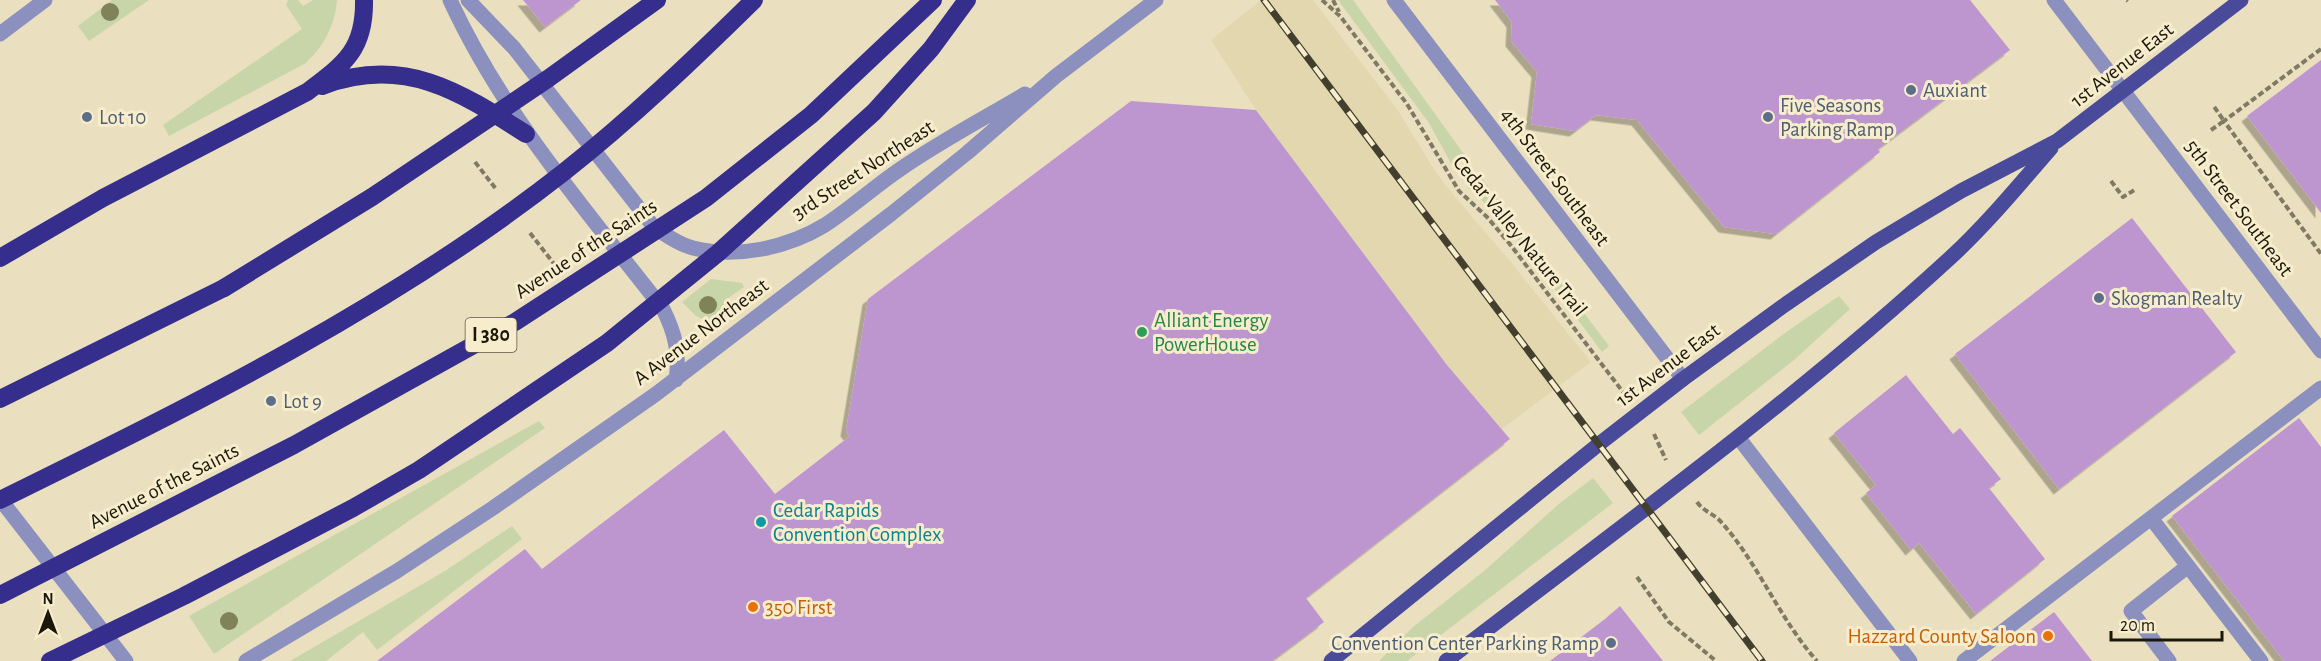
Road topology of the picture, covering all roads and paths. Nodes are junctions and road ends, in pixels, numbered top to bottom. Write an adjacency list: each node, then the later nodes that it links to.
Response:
1 (45, 0): 16 (street)
2 (364, 0): 20 (highway)
3 (450, 0): 24 (street)
4 (468, 0): 18 (street, 3rd Street Northeast)
5 (657, 0): 35 (highway, bridge)
6 (754, 0): 40 (highway, bridge)
7 (933, 0): 44 (highway, Avenue of the Saints / I 380, bridge)
8 (967, 0): 45 (highway, bridge)
9 (1156, 0): 18 (street, A Avenue Northeast)
10 (1322, 0): 15 (path, Cedar Valley Nature Trail)
11 (1333, 0): 15 (path, Cedar Valley Nature Trail)
12 (1394, 0): 31 (street, 4th Street Southeast)
13 (2054, 0): 19 (street, 5th Street Southeast)
14 (2241, 0): 19 (main road, 1st Avenue East)
15 (1340, 16): 33 (path, Cedar Valley Nature Trail)
16 (0, 34)
17 (2321, 49): 22 (path)
18 (1056, 76): 32 (street, A Avenue Northeast)
19 (2123, 90): 25 (main road, 1st Avenue East); 30 (street, 5th Street Southeast)
20 (307, 92): 24 (highway); 29 (highway)
21 (2213, 105): 22 (path)
22 (2224, 121): 23 (path); 28 (path)
23 (2211, 130)
24 (526, 134): 32 (street)
25 (2057, 141): 31 (main road, 1st Avenue East); 37 (main road, 1st Avenue East)
26 (2111, 181): 27 (path)
27 (2136, 189)
28 (2321, 254)
29 (0, 258)
30 (2321, 351)
31 (1683, 379): 48 (main road, 1st Avenue East)
32 (676, 380): 47 (street, A Avenue Northeast)
33 (1618, 386)
34 (2321, 388): 41 (street)
35 (0, 399)
36 (1651, 429): 38 (path)
37 (1738, 437): 49 (main road, 1st Avenue East); 52 (street)
38 (1669, 465)
39 (1694, 497): 51 (path)
40 (0, 500): 46 (street)
41 (2151, 518): 42 (street); 53 (street)
42 (2188, 566): 54 (street); 55 (street)
43 (1637, 577): 50 (path)
44 (0, 595)
45 (50, 661)
46 (126, 661)
47 (246, 661)
48 (1331, 661)
49 (1446, 661)
50 (1716, 661)
51 (1817, 661)
52 (1910, 661)
53 (1964, 661)
54 (2169, 661)
55 (2261, 661)

